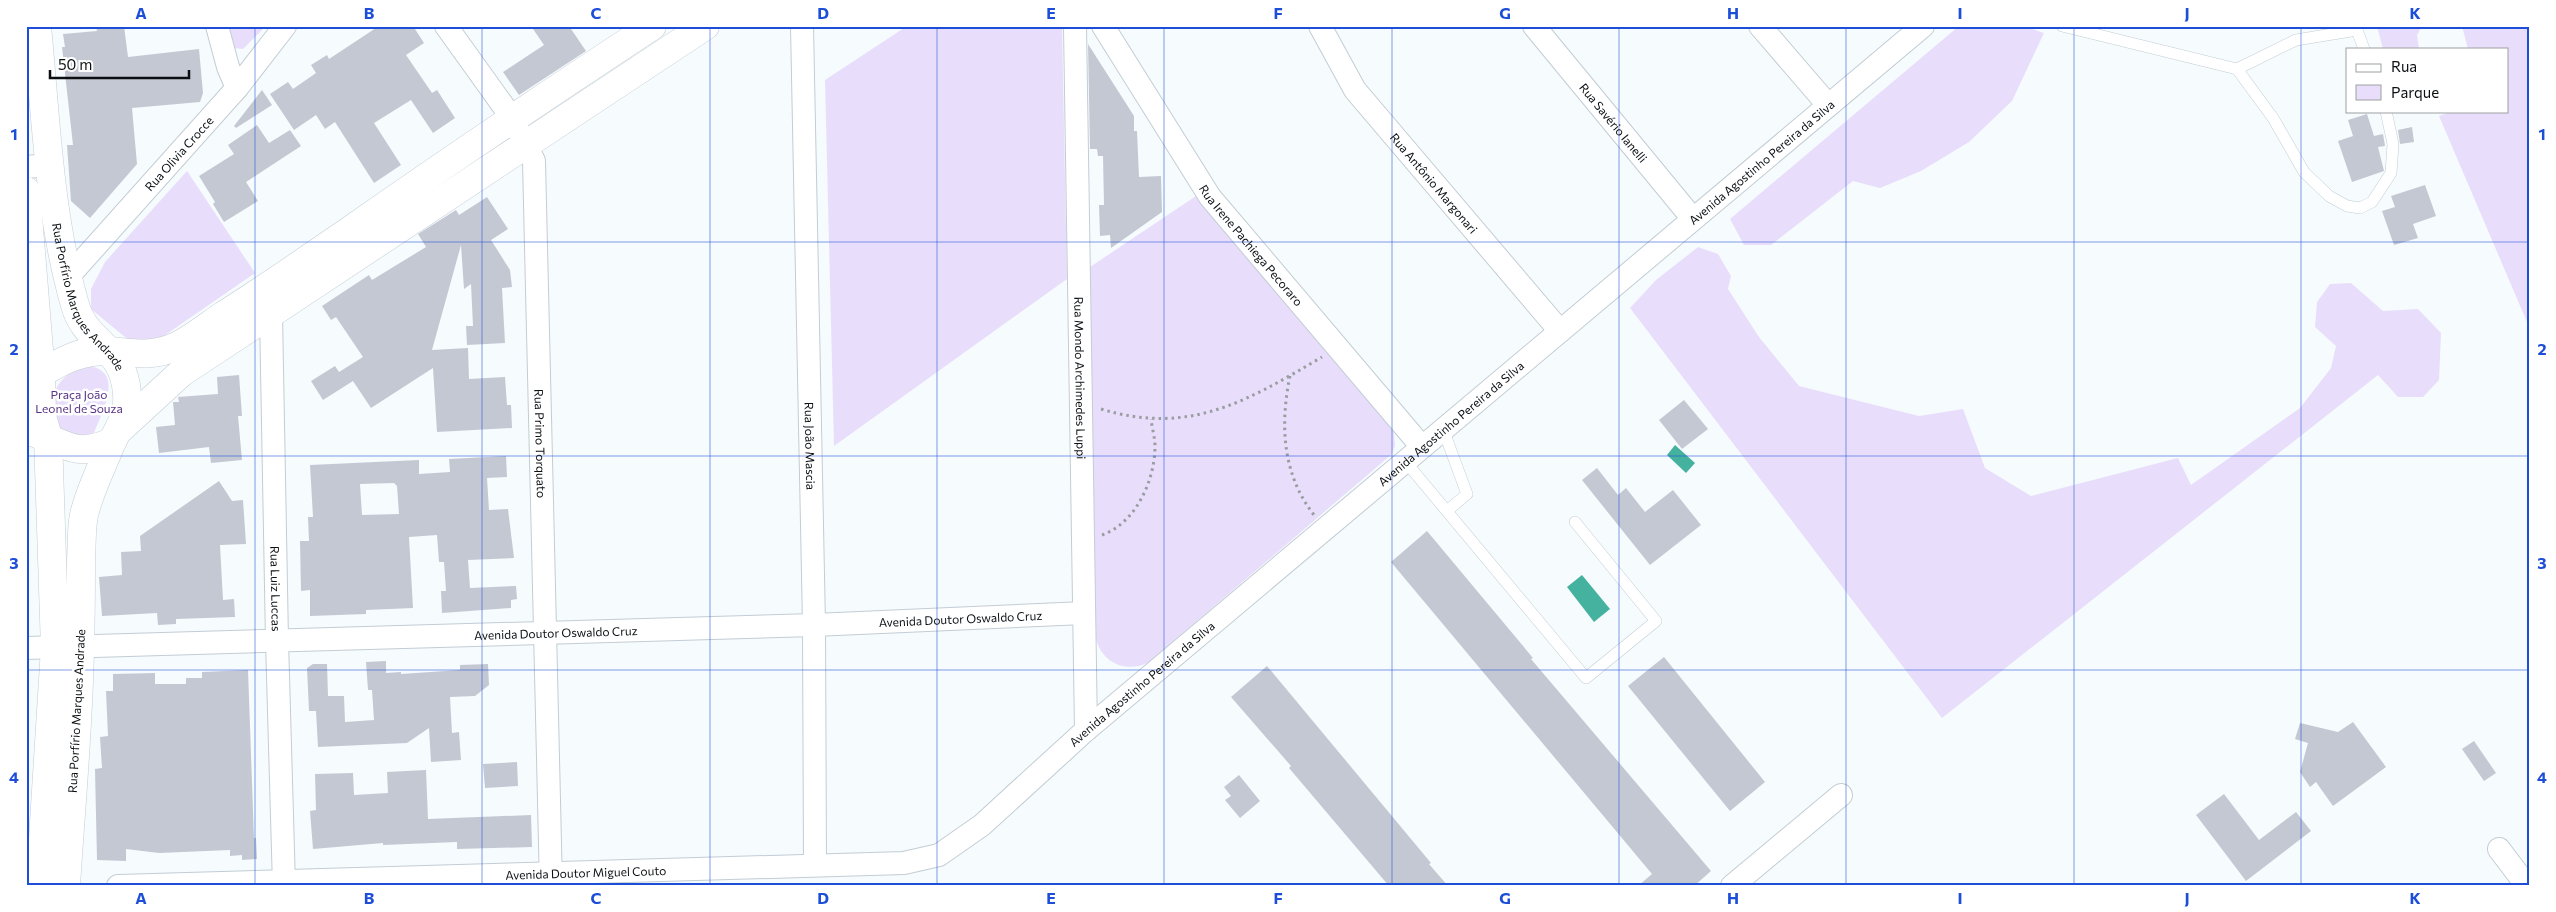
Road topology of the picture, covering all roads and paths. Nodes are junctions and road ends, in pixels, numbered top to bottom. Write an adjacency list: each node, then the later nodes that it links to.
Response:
1 (37, 26): 22 (street, Rua Porfírio Marques Andrade)
2 (217, 26): 17 (street)
3 (285, 26): 17 (street, Rua Olivia Crocce)
4 (446, 26): 20 (street, Rua Primo Torquato)
5 (652, 26): 20 (street)
6 (705, 26): 21 (street)
7 (802, 26): 44 (street, Rua João Mascia)
8 (1076, 26): 32 (street, Rua Mondo Archimedes Luppi)
9 (1103, 26): 28 (street, Rua Irene Pachiega Pecoraro)
10 (1320, 26): 27 (street, Rua Antônio Margonari)
11 (1534, 26): 24 (street, Rua Savério Ianelli)
12 (1760, 26): 18 (street)
13 (1923, 26): 18 (street, Avenida Agostinho Pereira da Silva)
14 (2062, 26): 16 (lane)
15 (2364, 48): 16 (lane)
16 (2237, 69): 19 (lane)
17 (237, 88): 25 (street, Rua Olivia Crocce)
18 (1828, 105): 24 (street, Avenida Agostinho Pereira da Silva)
19 (2386, 112)
20 (512, 118): 21 (street, Rua Primo Torquato); 26 (street)
21 (526, 146): 26 (street); 45 (street, Rua Primo Torquato)
22 (38, 166): 25 (street, Rua Porfírio Marques Andrade)
23 (26, 191): 31 (street, Rua Porfírio Marques Andrade)
24 (1693, 219): 27 (street, Avenida Agostinho Pereira da Silva)
25 (68, 277): 29 (street, Rua Porfírio Marques Andrade)
26 (266, 303): 29 (street); 36 (street); 46 (street, Rua Luiz Luccas)
27 (1560, 331): 34 (street, Avenida Agostinho Pereira da Silva)
28 (1338, 348): 30 (path); 37 (street, Rua Irene Pachiega Pecoraro)
29 (112, 352): 31 (street); 36 (street, Rua Porfírio Marques Andrade)
30 (1290, 375): 33 (path); 41 (path)
31 (34, 376): 35 (street, Rua Porfírio Marques Andrade)
32 (1081, 404): 33 (path); 42 (street, Rua Mondo Archimedes Luppi)
33 (1151, 419): 42 (path)
34 (1443, 429): 37 (street, Avenida Agostinho Pereira da Silva); 39 (lane)
35 (37, 433): 36 (street); 48 (street, Rua Porfírio Marques Andrade)
36 (116, 435): 48 (street, Rua Porfírio Marques Andrade)
37 (1422, 447): 38 (street, Avenida Agostinho Pereira da Silva)
38 (1405, 461): 39 (lane); 41 (street, Avenida Agostinho Pereira da Silva)
39 (1447, 511): 40 (lane)
40 (1575, 522)
41 (1324, 529): 49 (street, Avenida Agostinho Pereira da Silva)
42 (1083, 541): 43 (street, Rua Mondo Archimedes Luppi)
43 (1084, 613): 44 (street, Avenida Doutor Oswaldo Cruz); 49 (street, Rua Mondo Archimedes Luppi)
44 (814, 625): 45 (street, Avenida Doutor Oswaldo Cruz); 53 (street, Rua João Mascia)
45 (546, 633): 46 (street, Avenida Doutor Oswaldo Cruz); 54 (street, Rua Primo Torquato)
46 (277, 641): 48 (street, Avenida Doutor Oswaldo Cruz); 55 (street, Rua Luiz Luccas)
47 (26, 648): 48 (street, Avenida Doutor Oswaldo Cruz)
48 (68, 648): 56 (street, Rua Porfírio Marques Andrade); 57 (street, Rua Porfírio Marques Andrade)
49 (1086, 730): 51 (street, Avenida Agostinho Pereira da Silva)
50 (1841, 795): 59 (street)
51 (982, 825): 53 (street, Avenida Doutor Miguel Couto)
52 (2498, 849): 60 (street)
53 (815, 865): 54 (street, Avenida Doutor Miguel Couto)
54 (550, 879): 55 (street, Avenida Doutor Miguel Couto)
55 (284, 883): 58 (street, Avenida Doutor Miguel Couto)
56 (40, 886)
57 (66, 886)
58 (118, 886)
59 (1732, 886)
60 (2527, 886)

